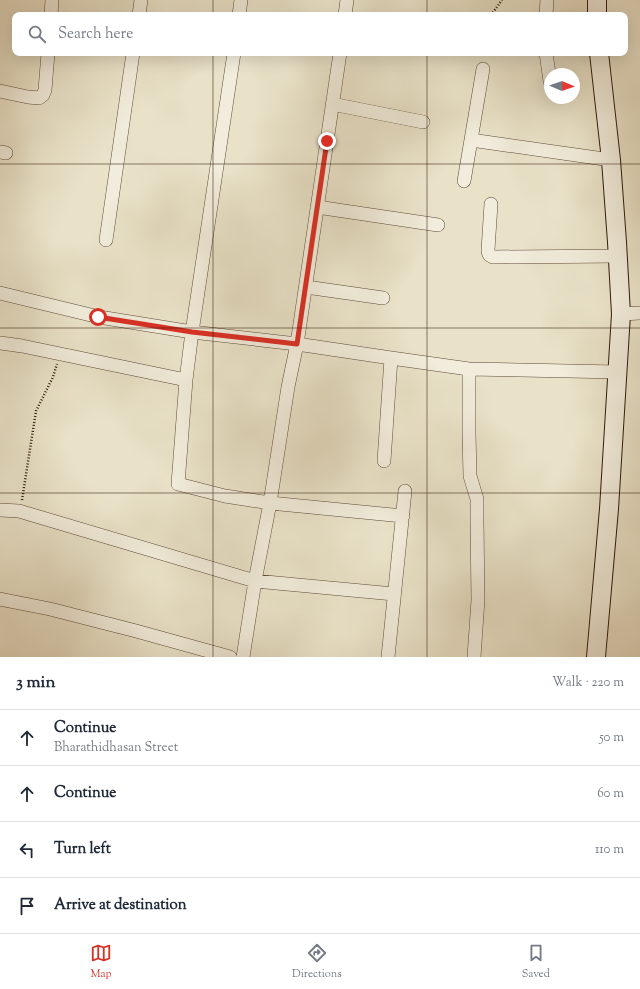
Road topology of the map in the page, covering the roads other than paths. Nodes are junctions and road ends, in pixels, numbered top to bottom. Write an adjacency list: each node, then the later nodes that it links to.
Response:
1 (52, 0): 7 (street)
2 (141, 0): 8 (street)
3 (242, 0): 9 (street)
4 (347, 0): 10 (street)
5 (547, 0): 11 (street)
6 (597, 0): 12 (street)
7 (51, 12)
8 (139, 12)
9 (240, 12)
10 (345, 12)
11 (546, 12)
12 (597, 12)
13 (48, 56): 21 (street)
14 (133, 56): 30 (street)
15 (234, 56): 37 (street)
16 (340, 56): 22 (street)
17 (546, 56): 19 (street)
18 (598, 56): 25 (street)
19 (548, 68)
20 (483, 69): 24 (street)
21 (0, 91)
22 (332, 104): 23 (street); 28 (street)
23 (423, 122)
24 (471, 140): 25 (street); 26 (street)
25 (611, 160): 31 (street)
26 (464, 181)
27 (491, 204): 31 (street)
28 (317, 207): 29 (street); 32 (street)
29 (438, 225)
30 (106, 240)
31 (618, 256): 36 (street)
32 (306, 287): 34 (street); 39 (street)
33 (0, 293): 37 (street)
34 (383, 298)
35 (640, 313): 36 (street)
36 (621, 314): 42 (street)
37 (192, 332): 39 (street); 43 (street)
38 (0, 343): 43 (street)
39 (297, 344): 40 (street); 46 (street)
40 (391, 358): 41 (street); 44 (street)
41 (469, 369): 42 (street); 55 (street)
42 (617, 372): 56 (street)
43 (186, 380): 46 (street)
44 (384, 461)
45 (405, 490): 48 (street)
46 (270, 504): 48 (street); 49 (street)
47 (0, 510): 49 (street)
48 (403, 516): 50 (street)
49 (255, 581): 50 (street); 53 (street)
50 (394, 594): 54 (street)
51 (0, 599): 52 (street)
52 (230, 657)
53 (243, 657)
54 (388, 657)
55 (474, 657)
56 (596, 657)

